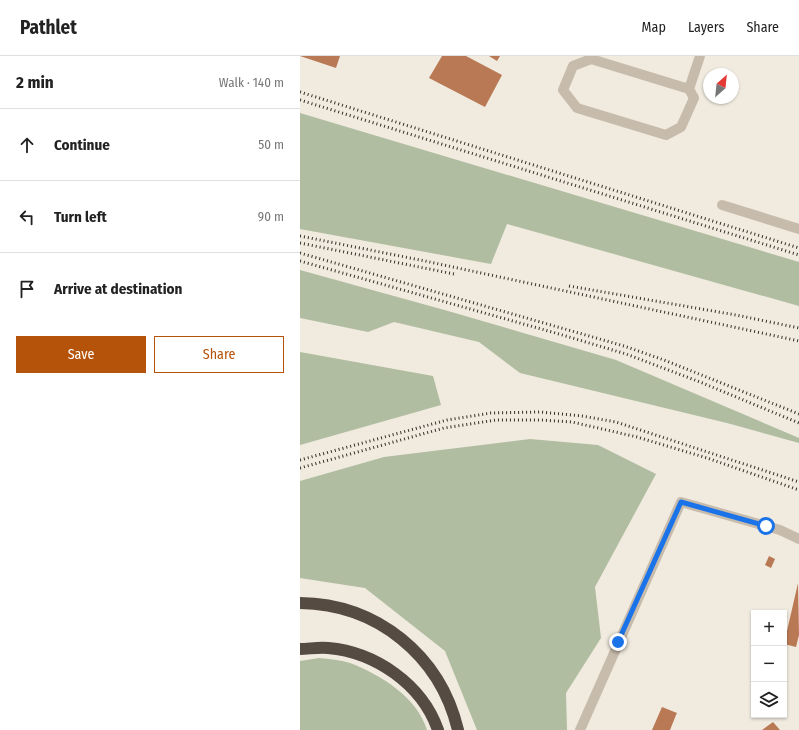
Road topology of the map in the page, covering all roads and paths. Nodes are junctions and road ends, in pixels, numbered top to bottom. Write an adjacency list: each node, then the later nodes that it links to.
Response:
1 (700, 56): 2 (lane)
2 (689, 89): 2 (lane)
3 (722, 205): 4 (lane)
4 (799, 229)
5 (799, 539): 10 (lane)
6 (300, 603): 9 (highway)
7 (300, 649): 8 (highway)
8 (438, 730)
9 (458, 730)
10 (580, 730)

